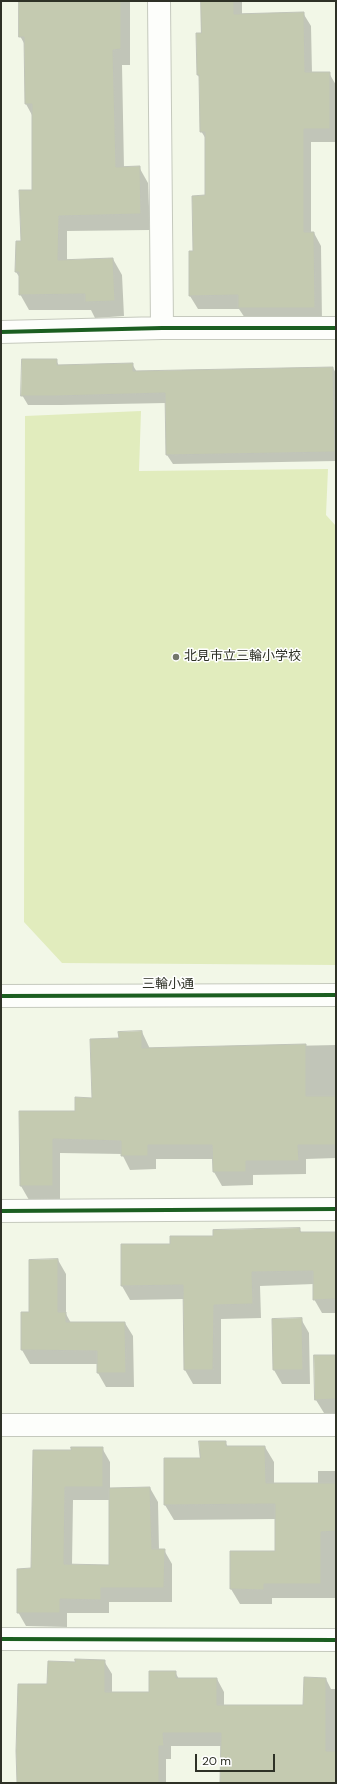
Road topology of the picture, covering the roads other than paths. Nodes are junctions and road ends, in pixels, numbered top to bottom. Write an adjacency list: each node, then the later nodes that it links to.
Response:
1 (159, 1): 2 (street)
2 (162, 328): 3 (street); 4 (street)
3 (336, 328)
4 (1, 332)
5 (336, 995): 6 (street, 三輪小通)
6 (1, 996)
7 (336, 1209): 8 (street)
8 (1, 1211)
9 (1, 1425): 10 (street)
10 (336, 1425)
11 (1, 1639): 12 (street)
12 (336, 1640)

